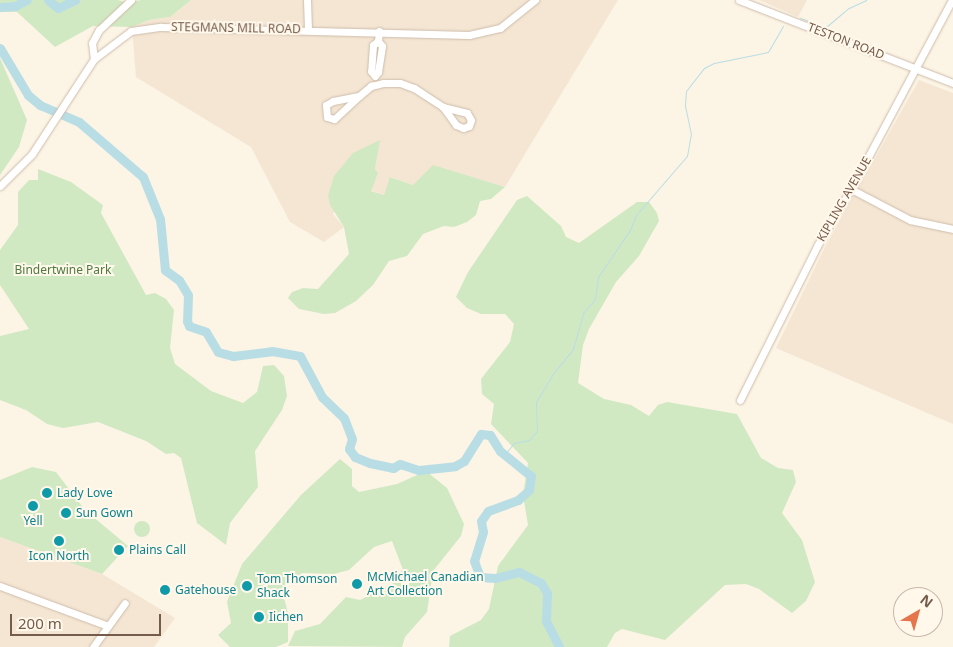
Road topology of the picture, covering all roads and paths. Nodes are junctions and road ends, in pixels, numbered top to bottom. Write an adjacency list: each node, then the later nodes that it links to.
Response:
1 (131, 0): 8 (street)
2 (307, 0): 6 (street)
3 (535, 0): 7 (street, STEGMANS MILL ROAD)
4 (739, 0): 9 (street, TESTON ROAD)
5 (952, 0): 9 (street, KIPLING AVENUE)
6 (308, 30): 7 (street, STEGMANS MILL ROAD); 8 (street, STEGMANS MILL ROAD)
7 (379, 31): 11 (street)
8 (94, 59): 14 (street, STEGMANS MILL ROAD)
9 (915, 68): 10 (street, TESTON ROAD); 15 (street, KIPLING AVENUE)
10 (953, 83)
11 (377, 85): 12 (street); 13 (street)
12 (359, 96): 12 (street)
13 (443, 108)
14 (0, 186)
15 (851, 190): 16 (street); 17 (street, KIPLING AVENUE)
16 (953, 229)
17 (740, 400)
18 (0, 586): 20 (street)
19 (125, 603): 20 (street)
20 (108, 626): 21 (street)
21 (93, 647)

